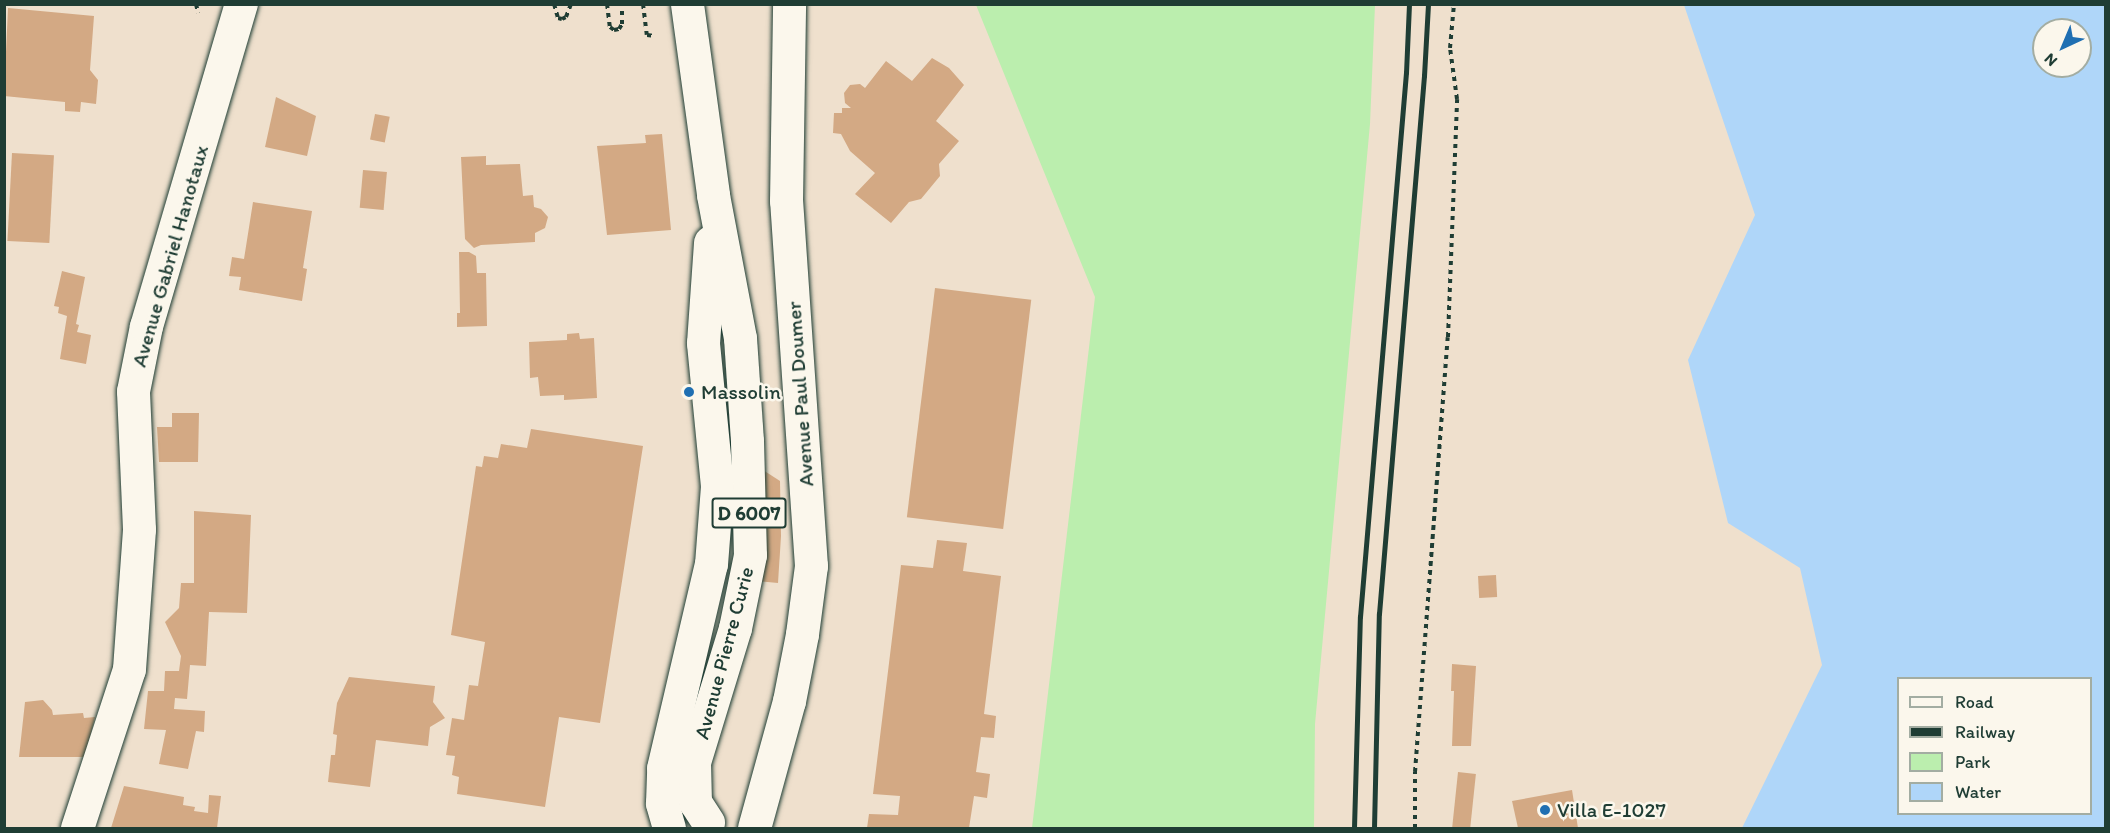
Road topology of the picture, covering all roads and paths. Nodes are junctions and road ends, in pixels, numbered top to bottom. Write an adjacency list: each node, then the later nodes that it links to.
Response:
1 (242, 4): 12 (main road, Avenue Gabriel Hanotaux)
2 (554, 4): 3 (path)
3 (571, 4)
4 (607, 4): 5 (path)
5 (622, 4)
6 (687, 4): 9 (main road, Avenue Pierre Curie / D 6007)
7 (789, 4): 10 (main road, Avenue Paul Doumer)
8 (1454, 4): 15 (path)
9 (713, 195): 11 (main road, Avenue Pierre Curie / D 6007); 13 (main road, Avenue Pierre Curie / D 6007)
10 (765, 779): 11 (main road, Avenue Paul Doumer); 14 (main road, Avenue Paul Doumer)
11 (710, 826)
12 (77, 828)
13 (669, 828)
14 (754, 828)
15 (1415, 828)

